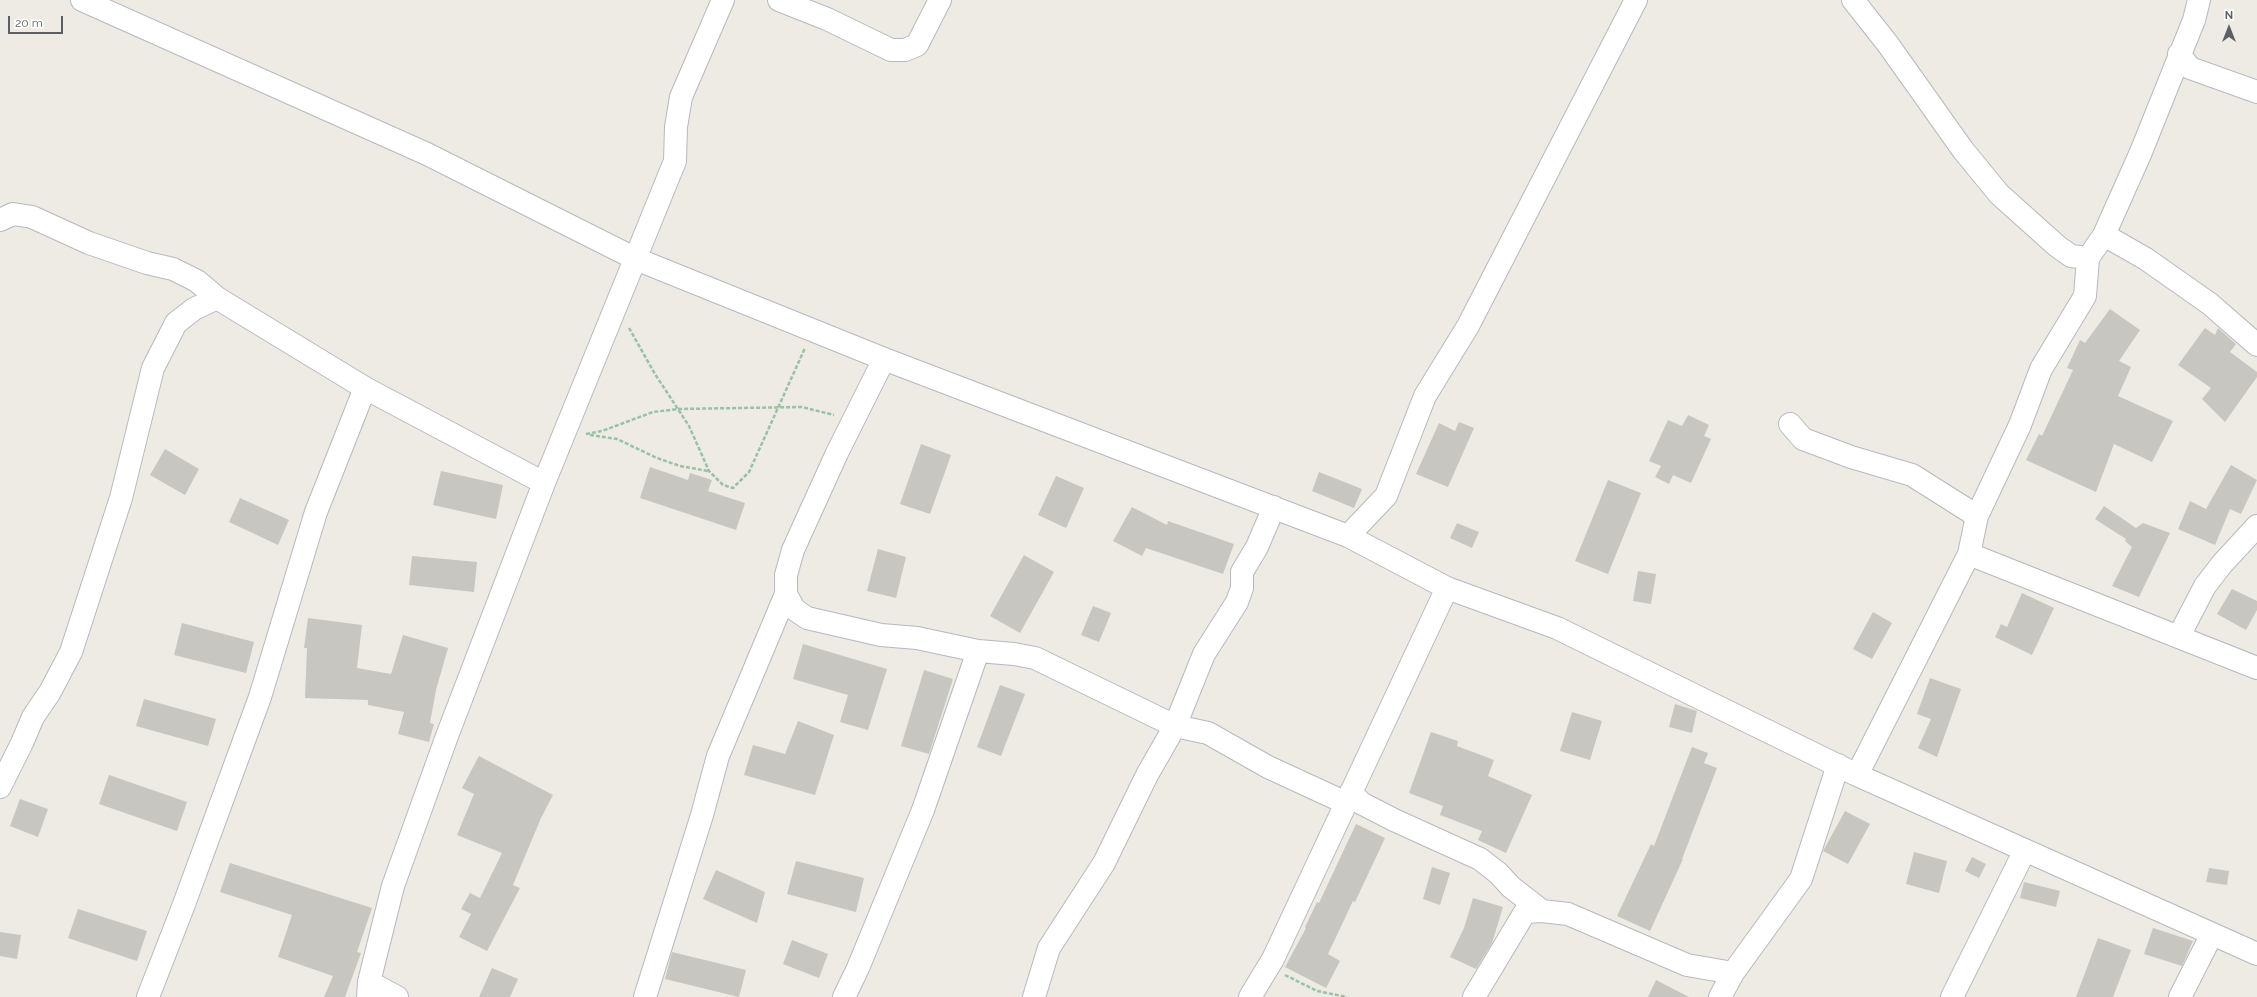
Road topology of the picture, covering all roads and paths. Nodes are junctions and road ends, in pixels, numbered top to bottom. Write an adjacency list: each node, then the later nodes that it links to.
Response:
1 (723, 0): 13 (street)
2 (779, 0): 3 (street)
3 (940, 0)
4 (1636, 0): 31 (street)
5 (1853, 0): 12 (street)
6 (2199, 0): 8 (street)
7 (90, 2): 13 (street)
8 (2179, 54): 9 (street); 11 (street)
9 (2257, 92)
10 (0, 220): 14 (street)
11 (2104, 235): 12 (street); 17 (street)
12 (2088, 258): 29 (street)
13 (636, 260): 15 (street); 16 (street)
14 (217, 298): 19 (street); 40 (street)
15 (616, 307): 21 (path); 24 (street)
16 (813, 331): 18 (street); 20 (path)
17 (2257, 344)
18 (884, 359): 22 (street); 28 (street)
19 (365, 388): 27 (street); 49 (street)
20 (779, 406): 21 (path); 22 (path); 26 (path)
21 (678, 409): 25 (path); 26 (path)
22 (855, 416): 34 (street)
23 (1790, 424): 29 (street)
24 (566, 429): 25 (path); 27 (street)
25 (587, 434): 26 (path)
26 (709, 471)
27 (544, 483): 48 (street)
28 (1274, 507): 31 (street); 38 (street)
29 (1977, 516): 32 (street)
30 (2257, 526): 35 (street)
31 (1348, 536): 33 (street)
32 (1969, 554): 35 (street); 39 (street)
33 (1447, 588): 39 (street); 41 (street)
34 (786, 594): 36 (street); 51 (street)
35 (2179, 636): 37 (street)
36 (978, 651): 38 (street); 52 (street)
37 (2257, 668)
38 (1175, 726): 41 (street); 53 (street)
39 (1848, 770): 42 (street); 47 (street)
40 (0, 787)
41 (1348, 798): 43 (street); 46 (street)
42 (2025, 850): 44 (street); 58 (street)
43 (1542, 911): 47 (street); 56 (street)
44 (2212, 934): 45 (street); 59 (street)
45 (2257, 954)
46 (1273, 959): 54 (street); 55 (path)
47 (1733, 973): 57 (street)
48 (369, 990): 50 (street)
49 (148, 997)
50 (397, 997)
51 (645, 997)
52 (844, 997)
53 (1034, 997)
54 (1250, 997)
55 (1347, 997)
56 (1474, 997)
57 (1720, 997)
58 (1952, 997)
59 (2180, 997)

